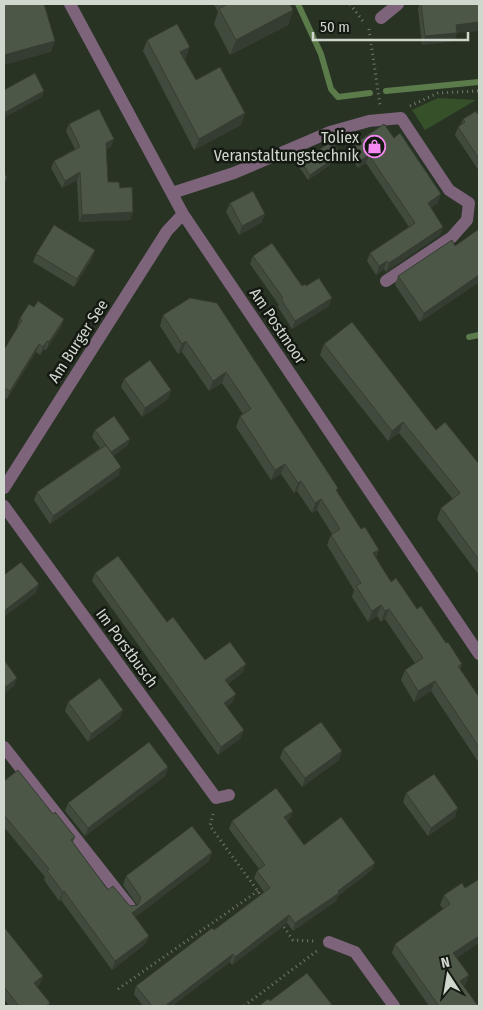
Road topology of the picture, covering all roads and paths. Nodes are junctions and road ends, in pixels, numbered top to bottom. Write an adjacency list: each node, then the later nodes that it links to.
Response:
1 (70, 4): 8 (street, Am Postmoor)
2 (350, 4): 7 (path)
3 (398, 4): 4 (street)
4 (381, 18)
5 (479, 91): 6 (path)
6 (408, 107)
7 (382, 120): 8 (street); 10 (street)
8 (172, 193): 9 (street, Am Postmoor)
9 (183, 214): 11 (street, Am Burger See); 13 (street, Am Postmoor)
10 (386, 281)
11 (4, 488)
12 (4, 506): 16 (street, Im Porstbusch)
13 (479, 654)
14 (4, 747): 19 (street)
15 (229, 795): 16 (street)
16 (216, 798): 17 (path)
17 (258, 891): 18 (path); 22 (path)
18 (268, 905)
19 (130, 907)
20 (278, 919): 21 (path)
21 (329, 942): 23 (path); 24 (street)
22 (118, 989)
23 (244, 1006)
24 (394, 1006)

